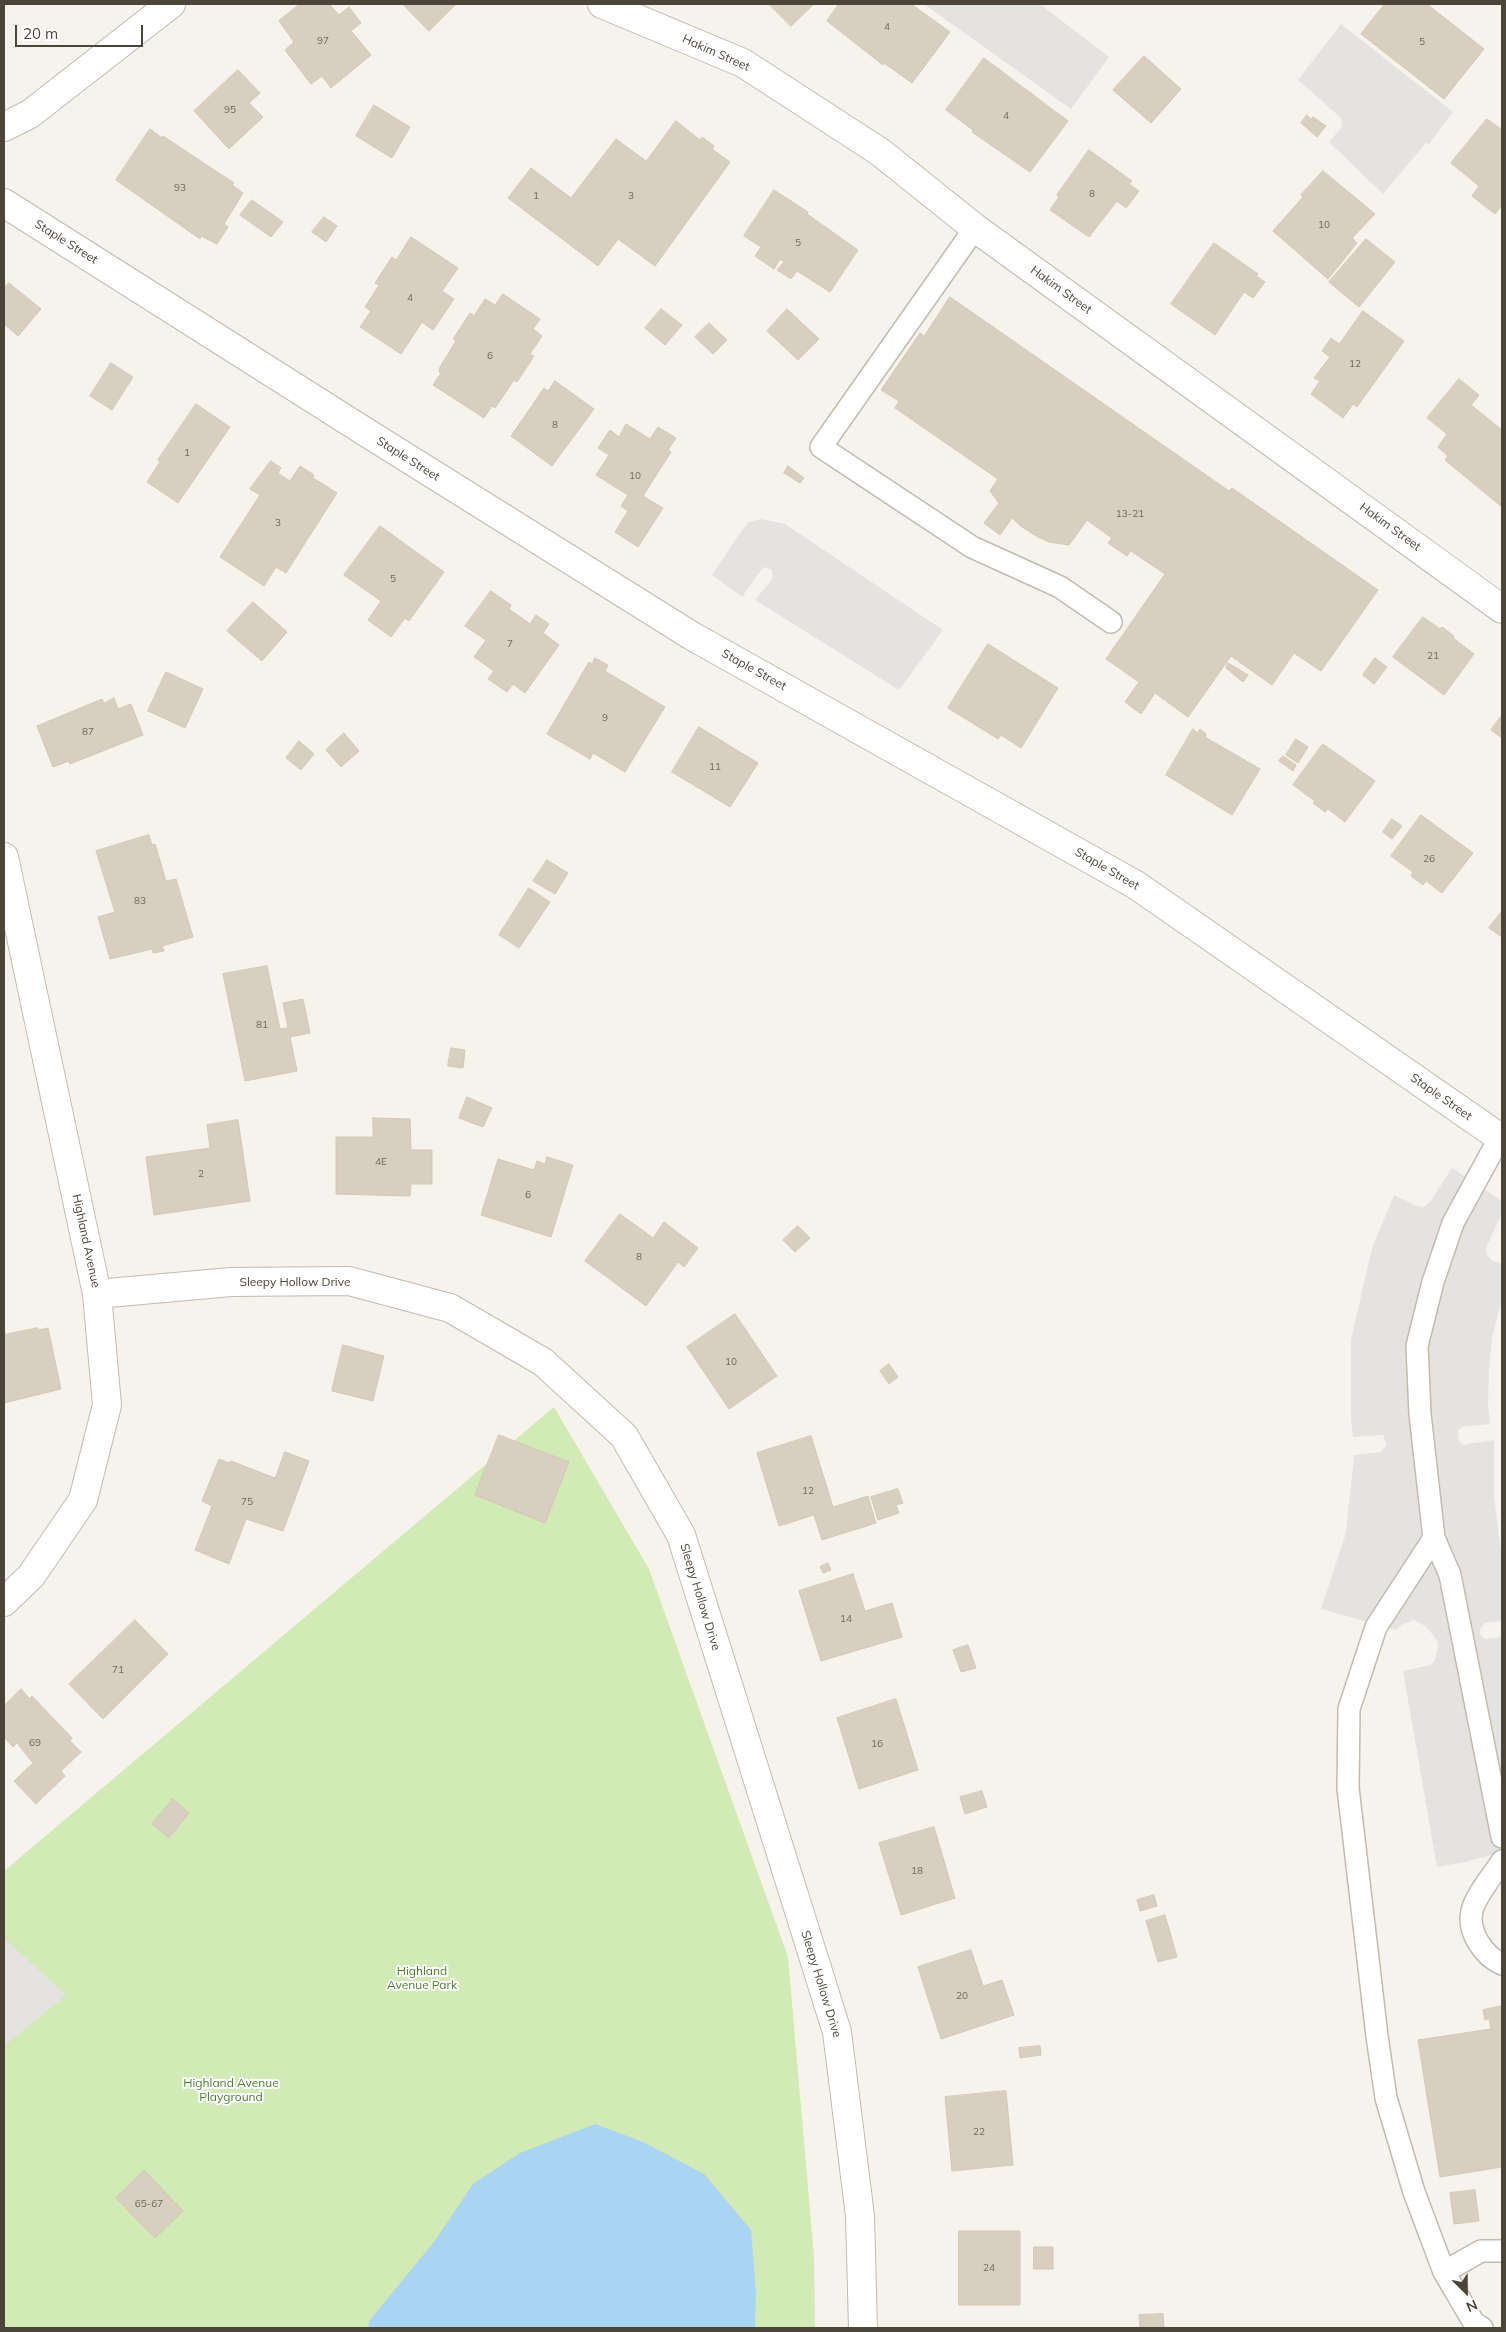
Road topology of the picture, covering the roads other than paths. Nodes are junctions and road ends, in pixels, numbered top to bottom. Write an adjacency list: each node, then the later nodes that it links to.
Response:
1 (171, 4): 3 (street)
2 (602, 4): 5 (street, Hakim Street)
3 (4, 126)
4 (4, 202): 9 (street, Staple Street)
5 (976, 228): 6 (street, Hakim Street); 7 (lane)
6 (1502, 609)
7 (1111, 622)
8 (4, 858): 10 (street, Highland Avenue)
9 (1501, 1138): 11 (lane)
10 (98, 1294): 12 (street, Highland Avenue); 18 (street, Sleepy Hollow Drive)
11 (1434, 1538): 13 (lane); 17 (lane)
12 (4, 1602)
13 (1502, 1837)
14 (1502, 1861): 15 (lane)
15 (1502, 1964)
16 (1502, 2251): 17 (lane)
17 (1444, 2272): 19 (lane)
18 (863, 2328)
19 (1482, 2328)

